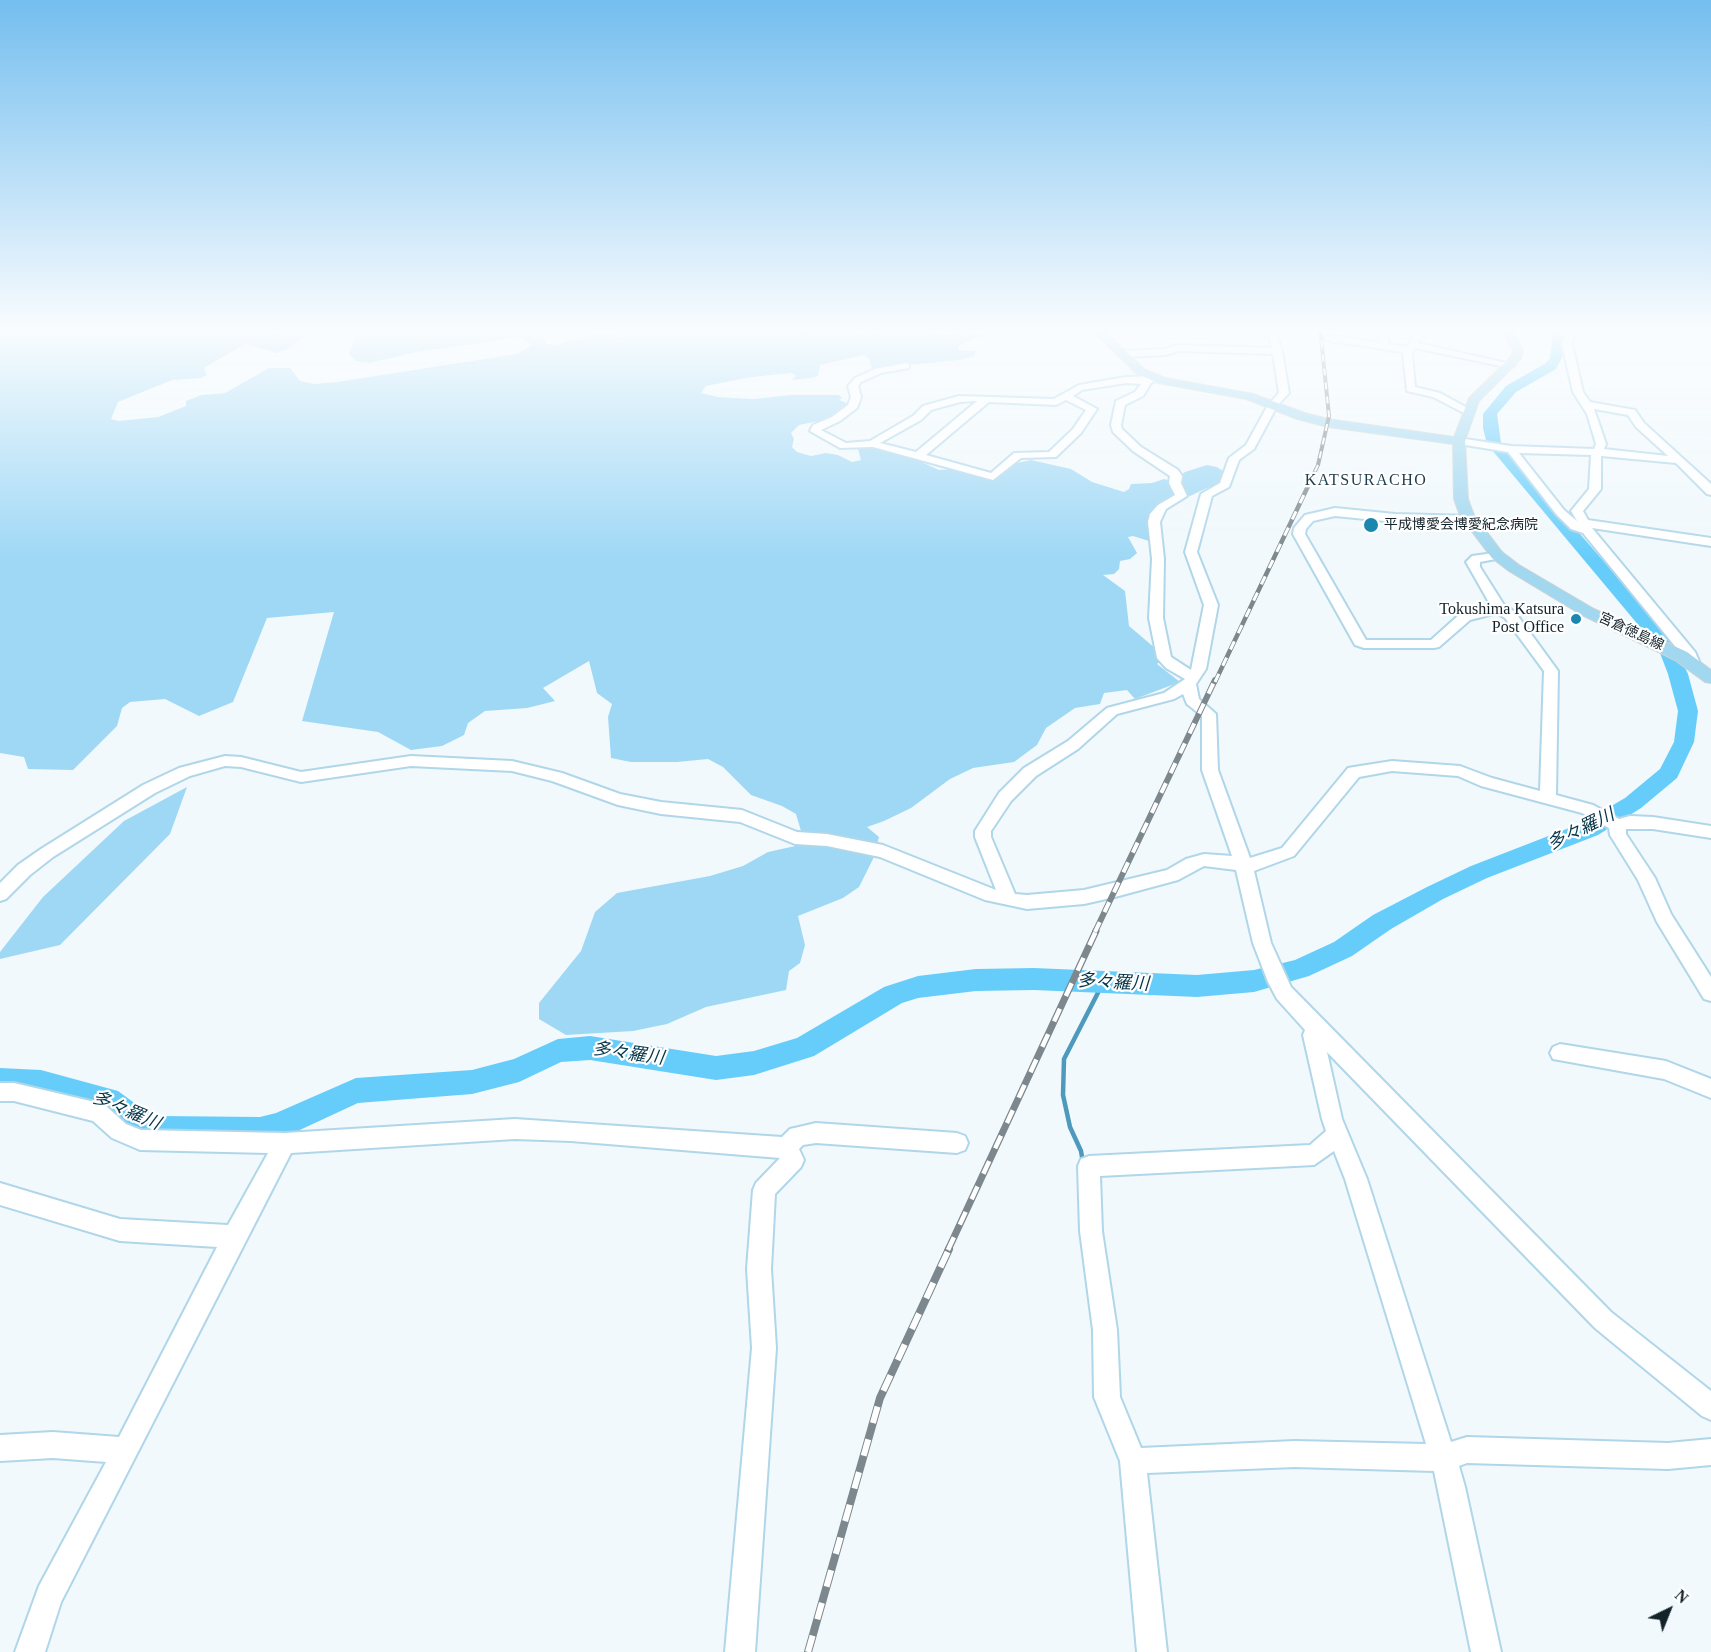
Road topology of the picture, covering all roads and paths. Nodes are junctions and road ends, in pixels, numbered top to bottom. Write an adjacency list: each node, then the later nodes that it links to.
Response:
1 (854, 404): 12 (street)
2 (943, 404): 12 (street)
3 (980, 404): 15 (street)
4 (1082, 404): 15 (street)
5 (1120, 404): 25 (street)
6 (1454, 404): 10 (street)
7 (1472, 404): 10 (main road, 宮倉徳島線)
8 (1273, 405): 11 (main road); 25 (street)
9 (1587, 405): 14 (street); 16 (street)
10 (1468, 411): 11 (main road, 宮倉徳島線)
11 (1460, 441): 13 (street); 18 (main road, 宮倉徳島線)
12 (873, 444): 15 (street)
13 (1508, 449): 14 (street); 19 (street)
14 (1597, 452): 16 (street); 19 (street)
15 (918, 456)
16 (1677, 460): 17 (street)
17 (1711, 492)
18 (1469, 519): 21 (main road, 宮倉徳島線); 22 (street)
19 (1587, 531): 20 (street); 23 (street)
20 (1711, 542)
21 (1497, 555): 22 (street); 23 (main road, 宮倉徳島線)
22 (1499, 608): 28 (street)
23 (1686, 658): 24 (main road, 宮倉徳島線)
24 (1711, 678)
25 (1191, 681): 26 (street); 27 (street)
26 (1169, 696): 27 (street); 33 (street)
27 (1192, 701): 31 (street)
28 (1548, 798): 29 (street); 31 (street)
29 (1616, 824): 30 (street); 34 (street)
30 (1711, 832)
31 (1245, 865): 33 (street); 35 (street)
32 (0, 894): 33 (street)
33 (1009, 900)
34 (1711, 993)
35 (1316, 1028): 39 (street); 45 (street)
36 (1560, 1053): 37 (street)
37 (1711, 1089)
38 (0, 1092): 40 (street)
39 (1338, 1135): 49 (street); 50 (street)
40 (285, 1143): 42 (street); 44 (street)
41 (957, 1143): 42 (street)
42 (786, 1147): 52 (street)
43 (0, 1194): 44 (street)
44 (234, 1237): 47 (street)
45 (1711, 1407)
46 (0, 1448): 47 (street)
47 (126, 1451): 51 (street)
48 (1711, 1452): 49 (street)
49 (1443, 1458): 50 (street); 54 (street)
50 (1133, 1461): 53 (street)
51 (30, 1652)
52 (740, 1652)
53 (1152, 1652)
54 (1486, 1652)

